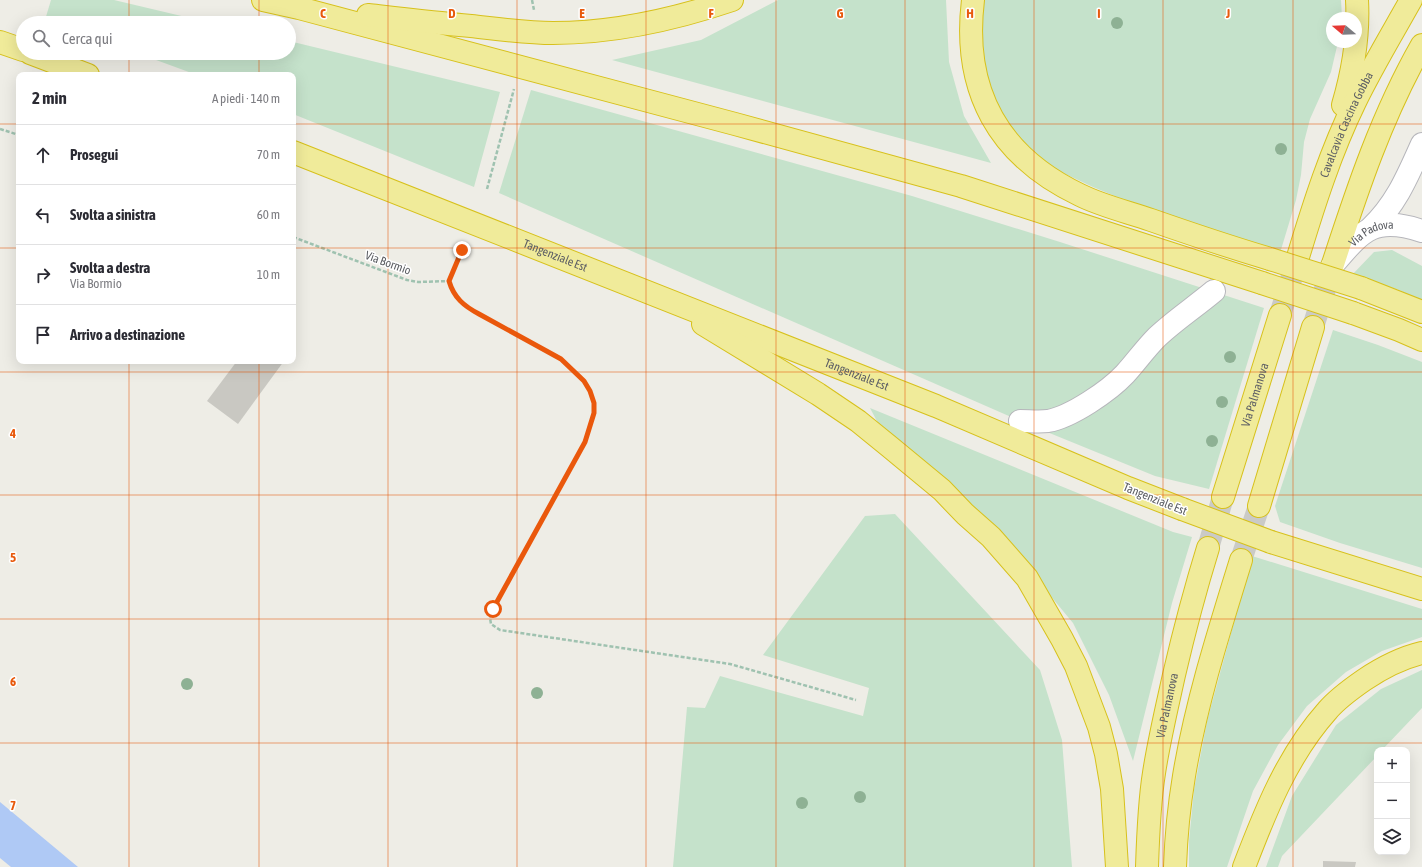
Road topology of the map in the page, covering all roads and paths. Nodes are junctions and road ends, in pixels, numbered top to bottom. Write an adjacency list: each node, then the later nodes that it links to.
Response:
1 (263, 0): 7 (highway)
2 (532, 0): 8 (path)
3 (732, 0): 7 (highway)
4 (973, 0): 31 (highway, bridge)
5 (1357, 0): 21 (highway)
6 (1411, 0): 21 (highway, Cavalcavia Cascina Gobba)
7 (299, 8): 34 (highway, bridge)
8 (534, 11)
9 (0, 42): 11 (highway)
10 (1422, 45): 27 (highway)
11 (16, 48)
12 (48, 60): 13 (highway)
13 (80, 72)
14 (514, 88): 20 (path)
15 (0, 129): 16 (path)
16 (16, 134)
17 (1422, 144): 19 (lane)
18 (296, 153): 29 (highway, Tangenziale Est)
19 (1416, 169): 22 (lane)
20 (487, 189)
21 (1314, 206): 26 (highway, Cavalcavia Cascina Gobba)
22 (1371, 228): 23 (lane, Via Padova); 27 (lane, Via Padova)
23 (1422, 231)
24 (296, 238): 28 (path, Via Bormio)
25 (462, 250): 28 (path)
26 (1298, 257)
27 (1332, 267)
28 (449, 281): 42 (path)
29 (647, 291): 40 (highway, Tangenziale Est, bridge); 43 (highway)
30 (1214, 291): 35 (lane)
31 (1422, 312)
32 (1280, 316): 36 (highway, Via Palmanova)
33 (1313, 327): 37 (highway)
34 (1422, 340)
35 (1020, 421)
36 (1223, 497)
37 (1259, 506)
38 (1208, 548): 44 (highway, Via Palmanova)
39 (1241, 560): 45 (highway)
40 (1422, 588)
41 (1422, 653): 46 (highway)
42 (856, 700)
43 (1117, 867)
44 (1147, 867)
45 (1174, 867)
46 (1244, 867)

